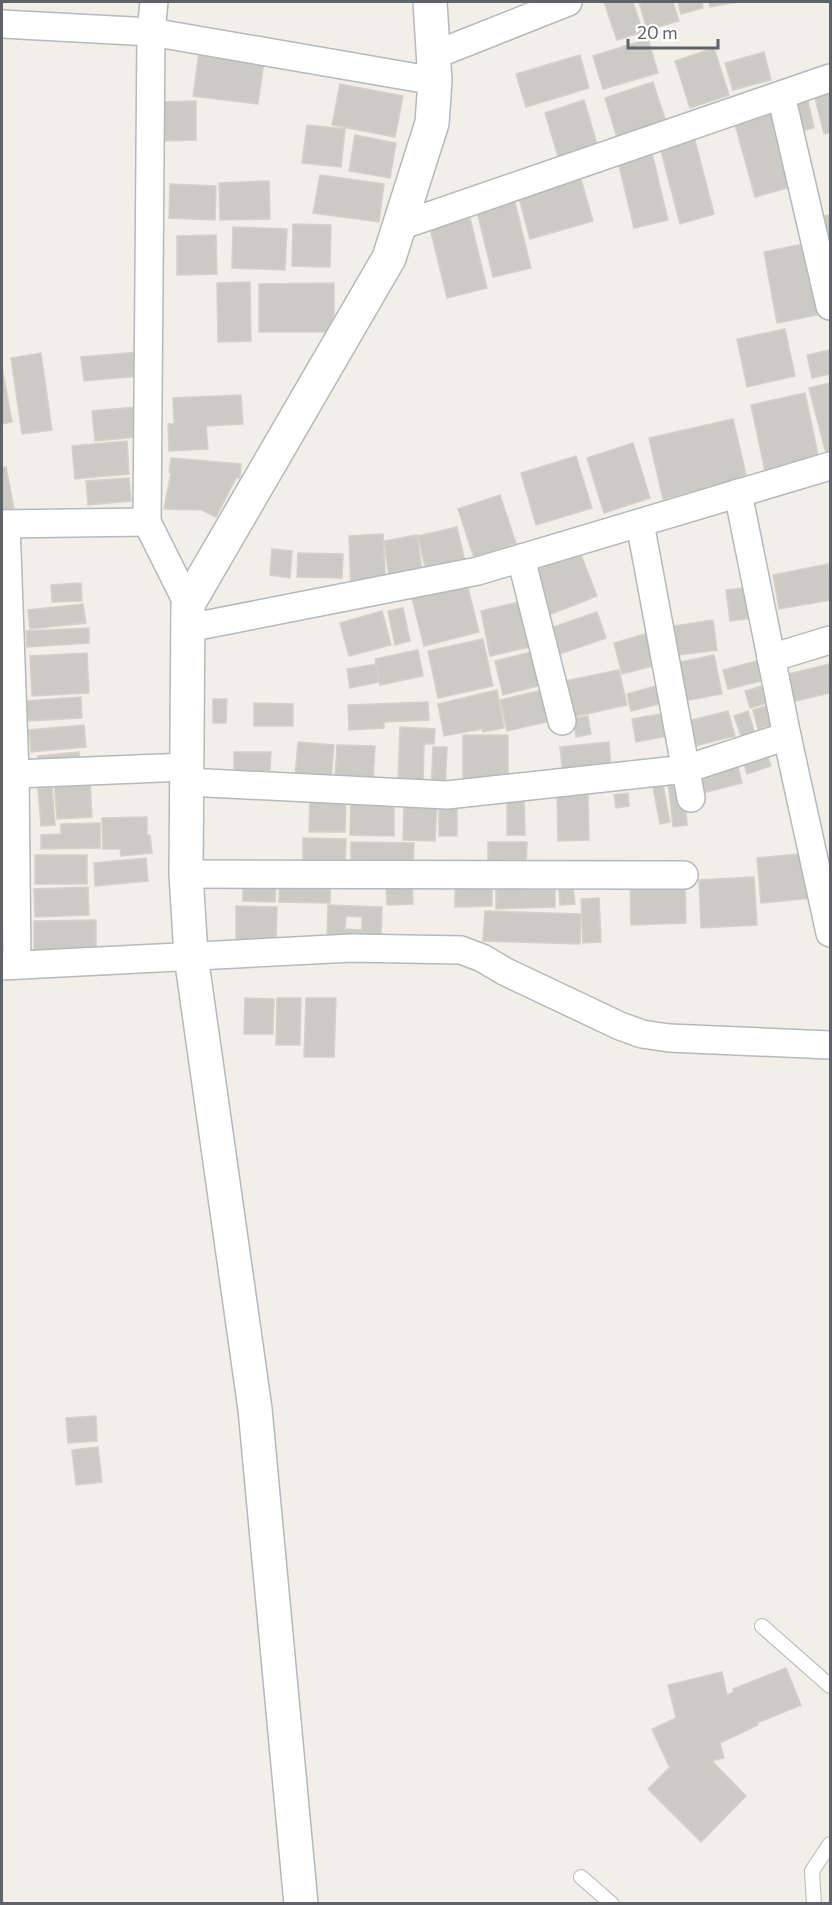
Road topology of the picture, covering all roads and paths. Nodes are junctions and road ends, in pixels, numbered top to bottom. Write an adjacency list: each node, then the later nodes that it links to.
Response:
1 (154, 2): 5 (street)
2 (430, 2): 6 (street)
3 (568, 2): 6 (street)
4 (2, 24): 5 (street)
5 (151, 32): 6 (street); 13 (street)
6 (433, 69): 9 (street)
7 (831, 78): 8 (street)
8 (781, 95): 9 (street); 10 (street)
9 (400, 226): 17 (street)
10 (831, 306)
11 (831, 466): 12 (street)
12 (738, 493): 14 (street); 19 (street)
13 (147, 522): 15 (street); 17 (street)
14 (640, 523): 16 (street); 22 (street)
15 (4, 524): 23 (street)
16 (521, 558): 17 (street); 20 (street)
17 (188, 616): 24 (street)
18 (831, 640): 19 (street)
19 (771, 658): 21 (street)
20 (562, 721)
21 (787, 736): 22 (street); 28 (street)
22 (686, 769): 24 (street); 25 (street)
23 (15, 774): 24 (street); 30 (street)
24 (186, 774): 26 (street)
25 (692, 798)
26 (186, 874): 27 (street); 29 (street)
27 (684, 875)
28 (831, 933)
29 (191, 956): 30 (street); 31 (street); 36 (street)
30 (9, 966)
31 (831, 1045)
32 (762, 1626): 33 (lane)
33 (831, 1686)
34 (831, 1844): 38 (lane)
35 (582, 1877): 37 (lane)
36 (301, 1904)
37 (612, 1904)
38 (814, 1904)

